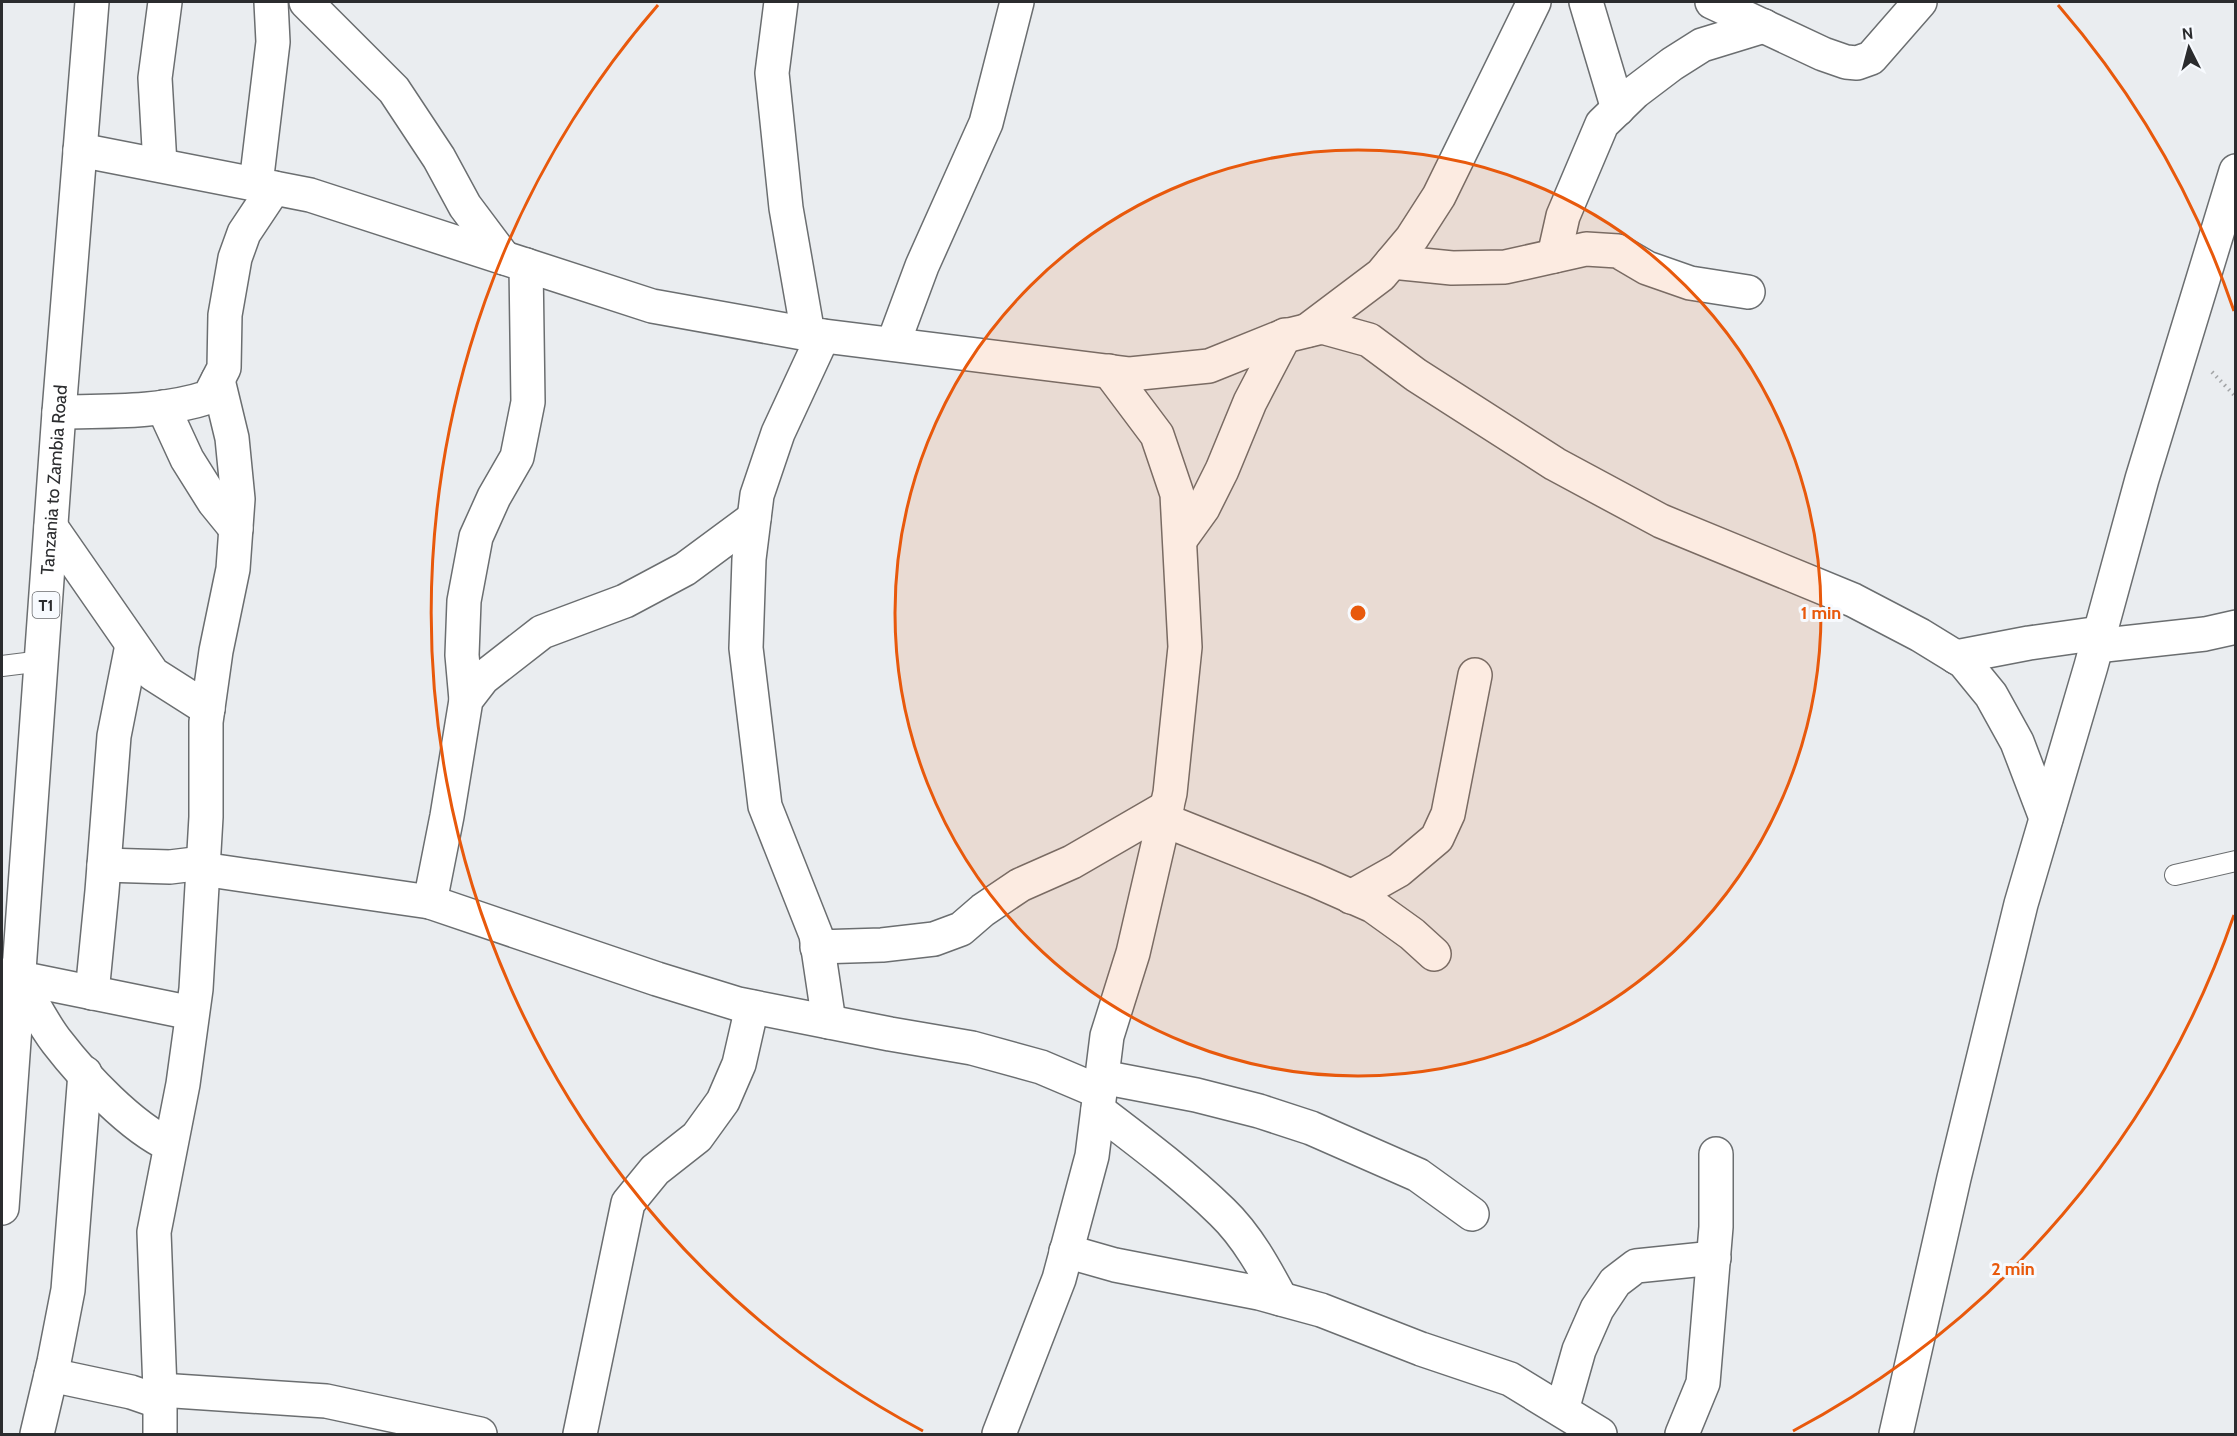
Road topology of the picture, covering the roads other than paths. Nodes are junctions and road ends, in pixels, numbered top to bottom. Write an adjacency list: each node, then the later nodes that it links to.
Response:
1 (92, 2): 13 (main road, Tanzania to Zambia Road / T1)
2 (165, 2): 14 (main road)
3 (271, 2): 16 (main road)
4 (306, 2): 18 (main road)
5 (781, 2): 22 (main road)
6 (1017, 2): 23 (main road)
7 (1534, 2): 19 (main road)
8 (1586, 2): 12 (main road)
9 (1712, 2): 11 (main road)
10 (1920, 2): 11 (main road)
11 (1764, 26): 12 (main road)
12 (1618, 109): 17 (main road)
13 (80, 150): 14 (main road); 27 (main road, Tanzania to Zambia Road / T1)
14 (160, 165): 16 (main road)
15 (2235, 171): 33 (main road)
16 (265, 186): 18 (main road); 25 (main road)
17 (1554, 256): 19 (main road); 20 (main road)
18 (515, 262): 22 (main road); 39 (main road)
19 (1392, 262): 21 (main road)
20 (1748, 292)
21 (1297, 333): 24 (main road); 31 (main road); 35 (main road)
22 (816, 335): 23 (main road); 28 (main road)
23 (893, 344): 24 (main road)
24 (1108, 371): 31 (main road)
25 (218, 380): 26 (main road); 30 (main road)
26 (163, 407): 27 (main road); 30 (main road)
27 (59, 412): 29 (main road, Tanzania to Zambia Road / T1)
28 (754, 518): 39 (main road); 49 (main road)
29 (51, 527): 34 (main road); 36 (main road, Tanzania to Zambia Road / T1)
30 (236, 529): 40 (main road)
31 (1180, 540): 41 (main road)
32 (2235, 627): 33 (main road)
33 (2098, 639): 35 (main road); 42 (main road)
34 (132, 645): 40 (main road); 44 (main road)
35 (1956, 657): 42 (main road)
36 (42, 661): 37 (lane); 51 (main road, Tanzania to Zambia Road / T1)
37 (2, 666)
38 (1475, 675): 47 (main road)
39 (466, 700): 48 (main road)
40 (208, 709): 45 (main road)
41 (1165, 814): 47 (main road); 49 (main road); 57 (main road)
42 (2046, 818): 76 (main road)
43 (2235, 861): 46 (lane)
44 (104, 866): 45 (main road); 52 (main road)
45 (203, 866): 48 (main road); 54 (main road)
46 (2175, 874)
47 (1351, 897): 50 (main road)
48 (430, 902): 53 (main road)
49 (818, 947): 55 (main road)
50 (1434, 954)
51 (10, 976): 52 (main road); 56 (main road); 60 (main road, Tanzania to Zambia Road / T1)
52 (92, 993): 54 (main road)
53 (752, 1007): 55 (main road); 72 (main road)
54 (192, 1013): 58 (main road)
55 (829, 1022): 57 (main road)
56 (85, 1073): 58 (main road); 66 (main road)
57 (1100, 1093): 62 (main road); 63 (main road); 65 (main road)
58 (170, 1145): 67 (main road)
59 (1716, 1154): 64 (main road)
60 (3, 1159): 61 (main road, Tanzania to Zambia Road / T1)
61 (2, 1208)
62 (1472, 1214)
63 (1066, 1251): 65 (main road); 73 (main road)
64 (1714, 1258): 68 (main road); 75 (main road)
65 (1281, 1299): 68 (main road)
66 (51, 1376): 67 (main road); 69 (main road)
67 (160, 1396): 70 (main road); 71 (main road)
68 (1562, 1410): 74 (main road)
69 (40, 1430)
70 (160, 1434)
71 (480, 1434)
72 (580, 1434)
73 (999, 1434)
74 (1600, 1434)
75 (1682, 1434)
76 (1896, 1434)

